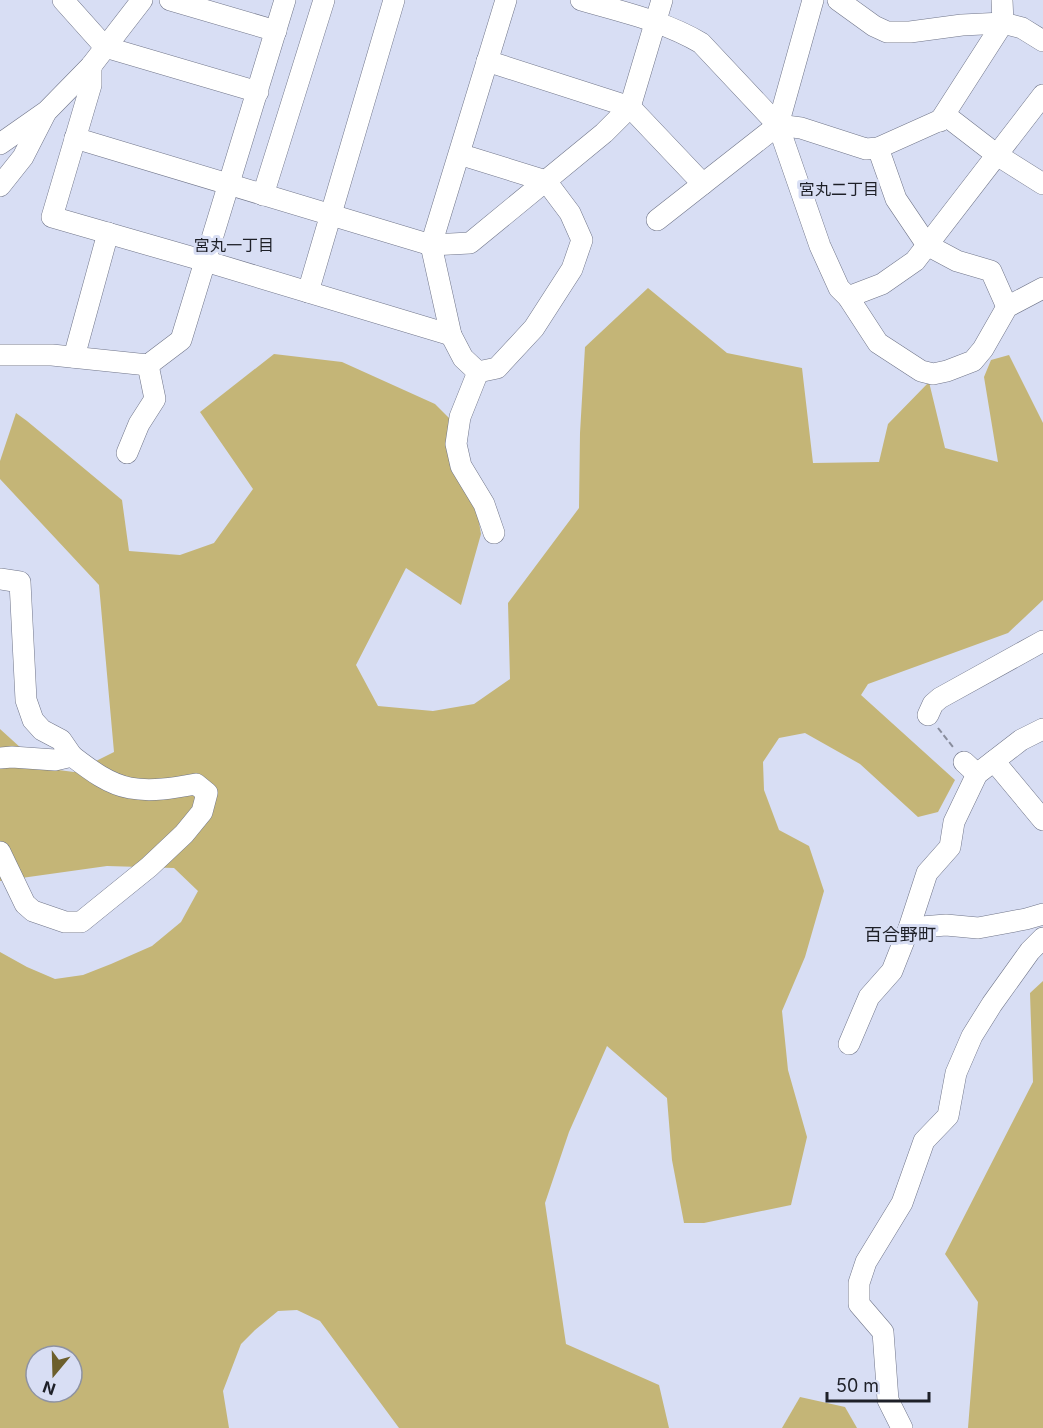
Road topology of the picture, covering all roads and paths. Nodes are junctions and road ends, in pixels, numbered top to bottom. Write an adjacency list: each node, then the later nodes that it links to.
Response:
1 (63, 0): 17 (street)
2 (142, 0): 17 (street)
3 (170, 0): 15 (street)
4 (285, 0): 15 (street)
5 (324, 0): 36 (street)
6 (394, 0): 37 (street)
7 (506, 0): 18 (street)
8 (581, 0): 13 (street)
9 (662, 0): 13 (street)
10 (813, 0): 25 (street)
11 (838, 0): 14 (street)
12 (1002, 0): 14 (street)
13 (655, 21): 22 (street); 25 (street)
14 (1003, 23): 16 (street); 24 (street)
15 (276, 31): 20 (street)
16 (1043, 41)
17 (105, 47): 19 (street); 20 (street)
18 (487, 61): 22 (street); 29 (street)
19 (91, 66): 23 (street); 26 (street)
20 (258, 92): 32 (street)
21 (1043, 95): 30 (street)
22 (630, 108): 31 (street); 33 (street)
23 (47, 111): 27 (street); 35 (street)
24 (940, 121): 28 (street); 30 (street)
25 (778, 125): 28 (street); 33 (street); 44 (street)
26 (75, 138): 32 (street); 39 (street)
27 (2, 139)
28 (878, 148): 41 (street)
29 (459, 154): 31 (street); 40 (street)
30 (998, 155): 34 (street); 41 (street)
31 (546, 181): 40 (street); 51 (street)
32 (229, 184): 36 (street); 42 (street)
33 (703, 184): 38 (street)
34 (1043, 184)
35 (0, 186)
36 (263, 195): 37 (street)
37 (330, 214): 40 (street); 43 (street)
38 (657, 220)
39 (108, 233): 42 (street); 49 (street)
40 (430, 245): 47 (street)
41 (927, 245): 44 (street); 46 (street)
42 (205, 261): 43 (street); 50 (street)
43 (308, 292): 47 (street)
44 (849, 297): 46 (street)
45 (1040, 297): 46 (street)
46 (1007, 307)
47 (451, 335): 51 (street)
48 (0, 356): 49 (street)
49 (74, 357): 50 (street)
50 (148, 365): 52 (street)
51 (478, 372): 53 (street)
52 (127, 453)
53 (494, 533)
54 (0, 579): 58 (street)
55 (1043, 641): 56 (street)
56 (928, 715): 61 (path)
57 (1043, 729): 60 (street)
58 (72, 756): 59 (street); 63 (street)
59 (0, 758)
60 (994, 761): 61 (street); 62 (street)
61 (971, 768): 65 (street)
62 (1043, 820)
63 (0, 852)
64 (1043, 914): 65 (street)
65 (909, 928): 67 (street)
66 (1043, 938): 68 (street)
67 (849, 1044)
68 (902, 1428)

